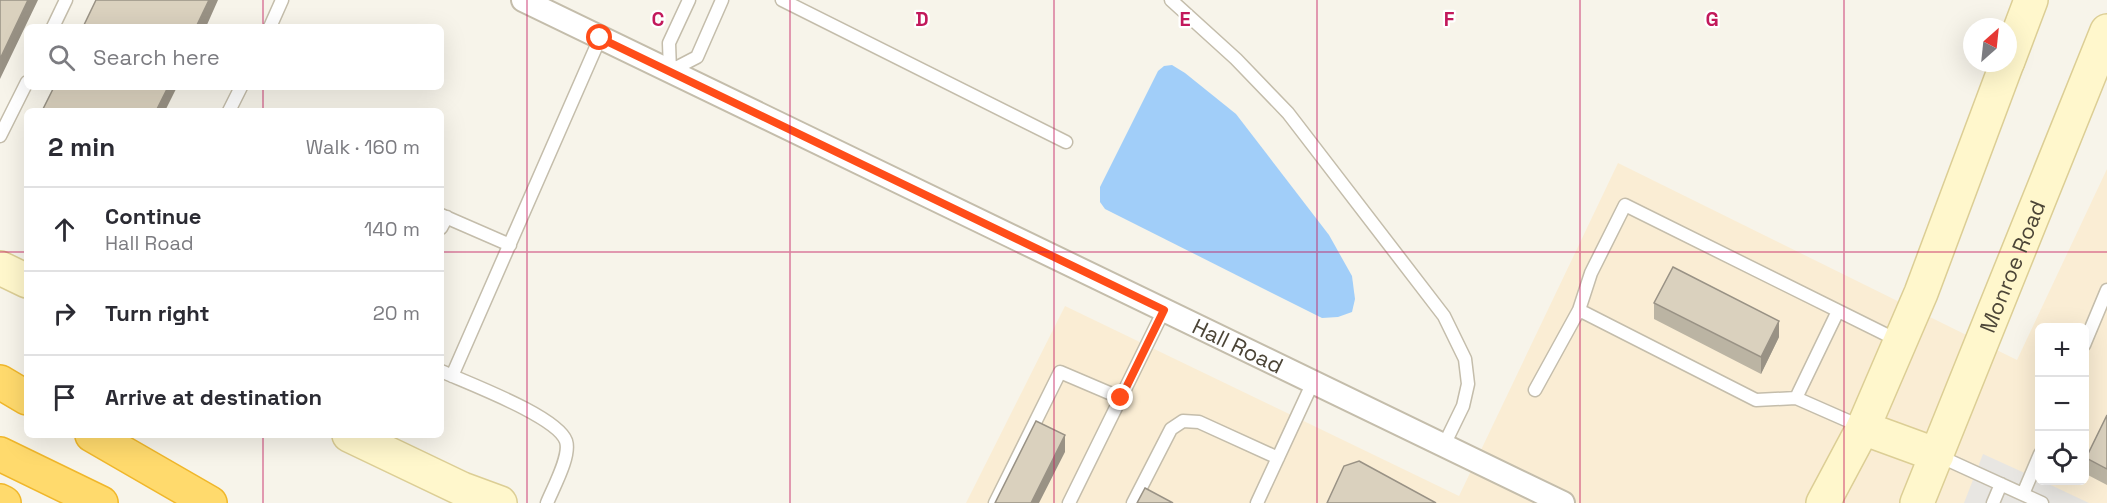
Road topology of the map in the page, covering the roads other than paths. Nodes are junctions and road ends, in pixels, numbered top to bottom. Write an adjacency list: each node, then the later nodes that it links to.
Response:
1 (66, 0): 9 (lane)
2 (282, 0): 10 (lane)
3 (523, 0): 12 (street, Hall Road)
4 (690, 0): 14 (lane)
5 (722, 0): 14 (lane)
6 (782, 0): 20 (lane)
7 (1171, 0): 41 (lane)
8 (2031, 0): 13 (main road)
9 (54, 24)
10 (271, 24)
11 (2107, 31): 43 (main road, Monroe Road)
12 (600, 38): 14 (street, Hall Road); 22 (lane)
13 (2017, 38)
14 (670, 71): 26 (street, Hall Road)
15 (2004, 72): 30 (main road)
16 (24, 88): 19 (lane)
17 (240, 90): 18 (lane)
18 (230, 108)
19 (0, 136)
20 (1066, 142)
21 (444, 220): 22 (lane)
22 (510, 245): 31 (lane)
23 (0, 268): 24 (main road)
24 (24, 279)
25 (2107, 291): 29 (lane)
26 (1164, 310): 33 (street, Hall Road); 36 (lane)
27 (1579, 310): 28 (lane); 34 (lane); 37 (lane)
28 (1838, 311): 30 (lane); 37 (lane)
29 (2089, 335)
30 (1900, 341): 38 (main road)
31 (447, 374): 51 (lane)
32 (0, 382): 35 (highway)
33 (1313, 382): 41 (street, Hall Road); 44 (lane)
34 (1535, 390)
35 (24, 396)
36 (1121, 398): 52 (lane); 53 (lane)
37 (1796, 398): 38 (lane)
38 (1863, 428): 43 (main road); 57 (main road)
39 (97, 438): 49 (highway)
40 (355, 438): 50 (main road)
41 (1444, 446): 56 (street, Hall Road)
42 (0, 454): 48 (highway)
43 (1937, 454): 46 (lane); 58 (main road, Monroe Road)
44 (1278, 458): 54 (lane); 55 (lane)
45 (2035, 466): 47 (lane)
46 (2001, 484): 47 (lane); 59 (lane)
47 (2023, 494): 60 (lane)
48 (101, 503)
49 (210, 503)
50 (500, 503)
51 (547, 503)
52 (995, 503)
53 (1069, 503)
54 (1133, 503)
55 (1257, 503)
56 (1563, 503)
57 (1823, 503)
58 (1917, 503)
59 (1993, 503)
60 (2042, 503)

